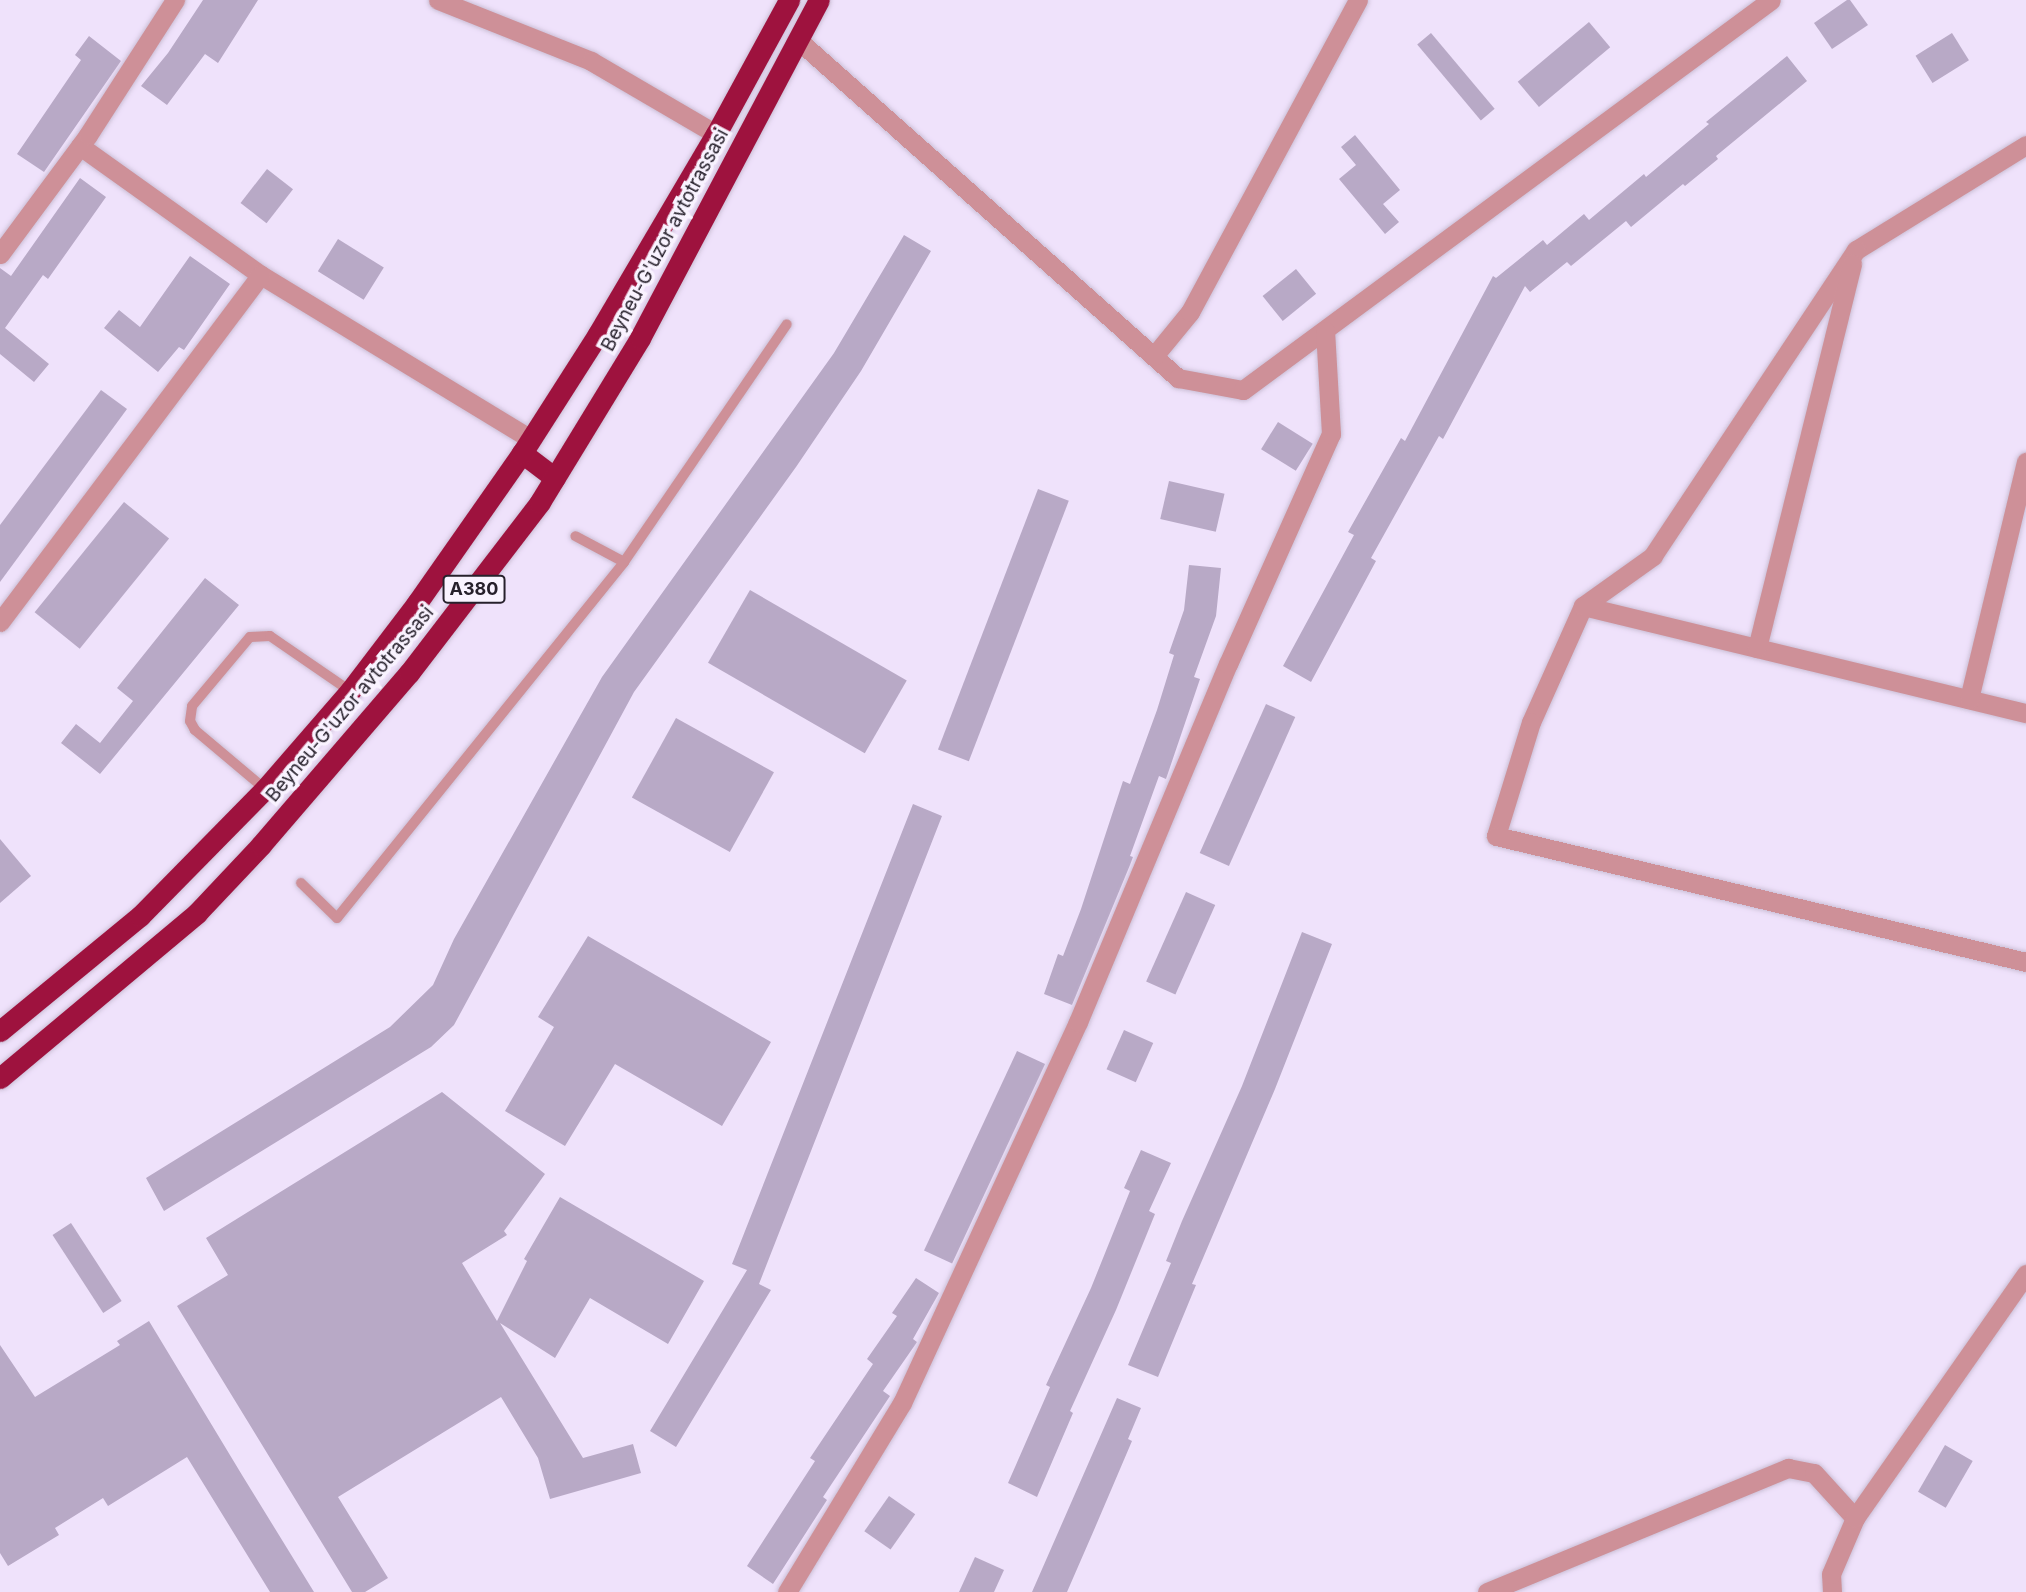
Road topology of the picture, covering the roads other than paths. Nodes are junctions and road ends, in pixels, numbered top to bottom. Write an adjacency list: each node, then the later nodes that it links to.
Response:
1 (175, 0): 10 (street)
2 (438, 0): 8 (street)
3 (789, 0): 8 (highway, Beyneu-G'uzor avtotrassasi / A380)
4 (819, 0): 7 (highway, Beyneu-G'uzor avtotrassasi / A380)
5 (1357, 0): 16 (street)
6 (1770, 0): 15 (street)
7 (798, 40): 16 (street); 19 (highway, Beyneu-G'uzor avtotrassasi / A380)
8 (716, 134): 17 (highway, Beyneu-G'uzor avtotrassasi / A380)
9 (2026, 145): 11 (street)
10 (80, 146): 12 (street); 13 (street)
11 (1856, 250): 22 (street); 24 (street)
12 (0, 254)
13 (261, 275): 17 (street); 23 (street)
14 (787, 324): 21 (lane)
15 (1325, 331): 16 (street); 35 (street)
16 (1154, 356)
17 (527, 446): 19 (highway); 25 (highway, Beyneu-G'uzor avtotrassasi / A380)
18 (2026, 462): 26 (street)
19 (555, 478): 32 (highway, Beyneu-G'uzor avtotrassasi / A380)
20 (575, 536): 21 (lane)
21 (624, 562): 29 (lane)
22 (1583, 606): 24 (street); 30 (street)
23 (0, 622)
24 (1756, 648): 26 (street)
25 (350, 691): 28 (highway, Beyneu-G'uzor avtotrassasi / A380); 28 (lane)
26 (1969, 699): 27 (street)
27 (2026, 713)
28 (265, 789): 31 (highway, Beyneu-G'uzor avtotrassasi / A380)
29 (301, 883)
30 (2026, 962)
31 (0, 1031)
32 (0, 1078)
33 (2026, 1275): 34 (street)
34 (1855, 1518): 36 (street); 37 (street)
35 (787, 1592)
36 (1488, 1592)
37 (1832, 1592)

